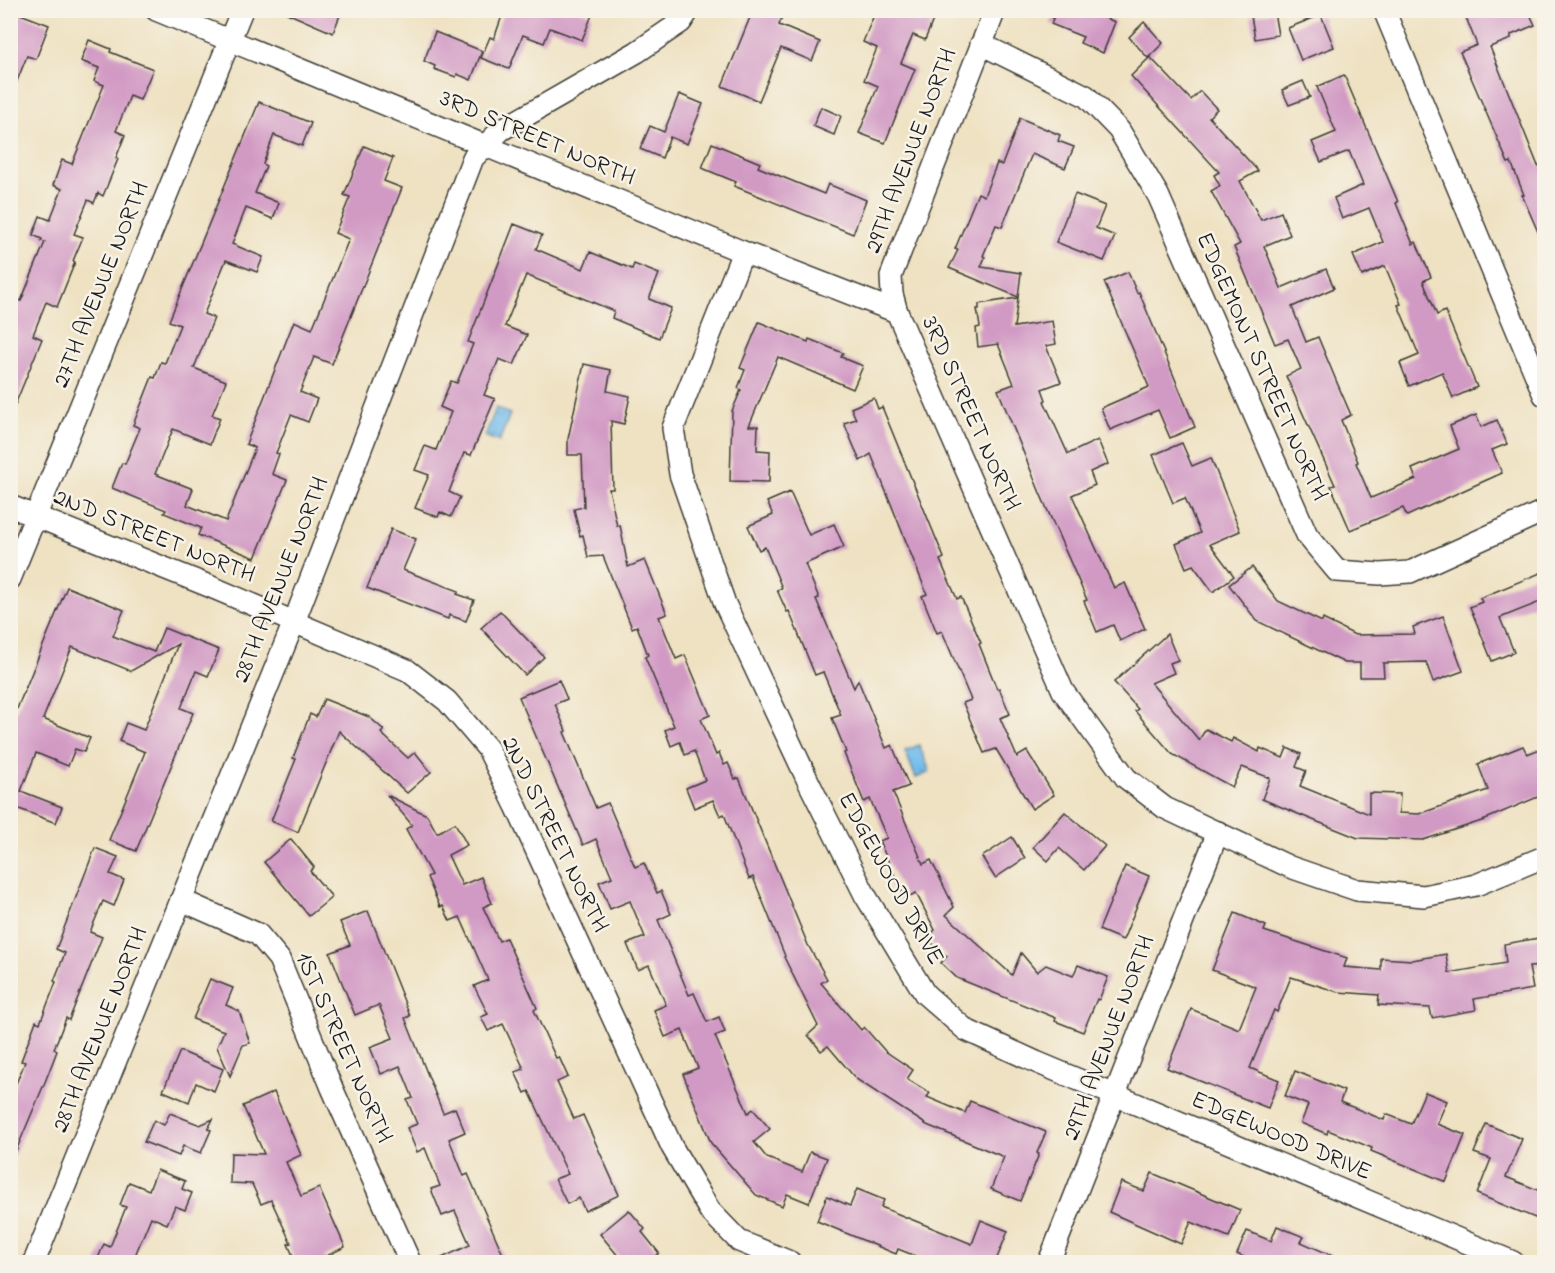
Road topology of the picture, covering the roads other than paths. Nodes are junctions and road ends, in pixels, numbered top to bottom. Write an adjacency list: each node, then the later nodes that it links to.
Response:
1 (156, 10): 6 (street, 3RD STREET NORTH)
2 (242, 10): 6 (street, 27TH AVENUE NORTH)
3 (689, 10): 8 (street, 28TH AVENUE NORTH)
4 (994, 10): 7 (street, 29TH AVENUE NORTH)
5 (1384, 10): 11 (street)
6 (230, 40): 8 (street, 3RD STREET NORTH); 14 (street, 27TH AVENUE NORTH)
7 (981, 44): 10 (street, 29TH AVENUE NORTH); 13 (street, EDGEMONT STREET NORTH)
8 (486, 145): 9 (street, 3RD STREET NORTH); 16 (street, 28TH AVENUE NORTH)
9 (743, 252): 10 (street, 3RD STREET NORTH); 20 (street, EDGEWOOD DRIVE)
10 (897, 312): 17 (street, 3RD STREET NORTH)
11 (1545, 395)
12 (10, 506): 14 (street, 2ND STREET NORTH)
13 (1545, 511)
14 (36, 516): 15 (street, 27TH AVENUE NORTH); 16 (street, 2ND STREET NORTH)
15 (10, 579)
16 (294, 622): 19 (street, 28TH AVENUE NORTH); 23 (street, 2ND STREET NORTH)
17 (1218, 832): 18 (street, 3RD STREET NORTH); 20 (street, 29TH AVENUE NORTH)
18 (1545, 857)
19 (181, 900): 21 (street, 28TH AVENUE NORTH); 22 (street, 1ST STREET NORTH)
20 (1115, 1095): 24 (street, 29TH AVENUE NORTH); 25 (street, EDGEWOOD DRIVE)
21 (34, 1263)
22 (410, 1263)
23 (790, 1263)
24 (1049, 1263)
25 (1513, 1263)

